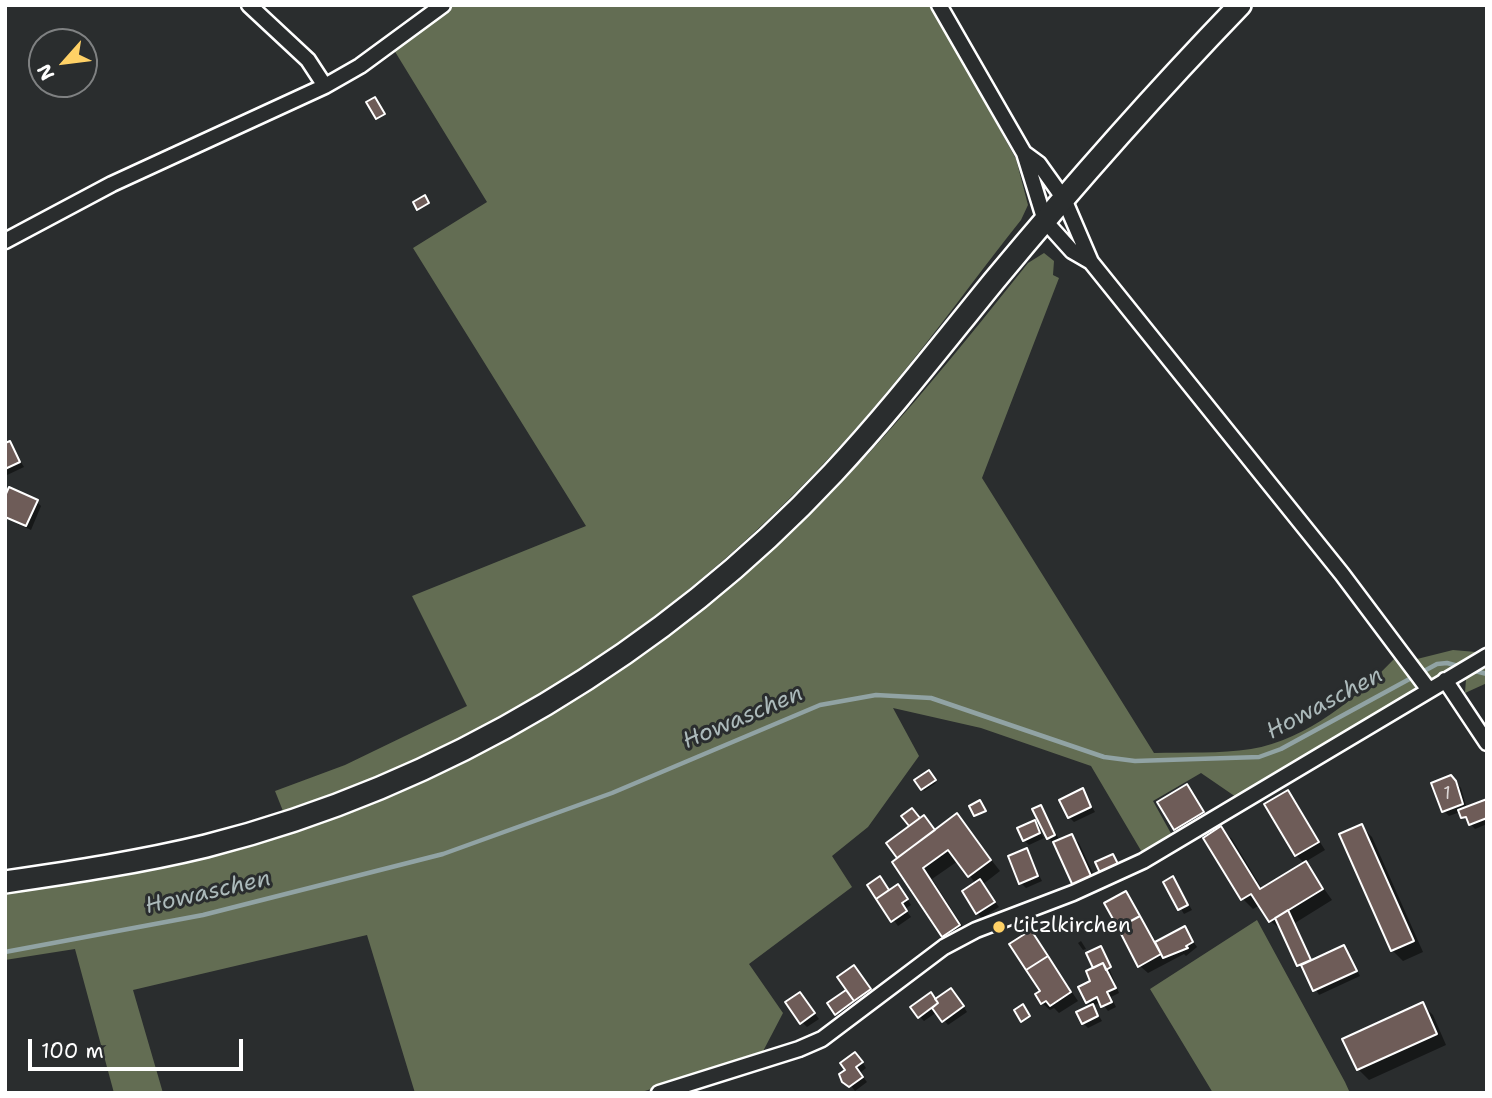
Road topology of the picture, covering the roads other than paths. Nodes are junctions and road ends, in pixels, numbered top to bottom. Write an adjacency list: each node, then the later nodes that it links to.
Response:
1 (249, 5): 5 (street)
2 (443, 5): 5 (street)
3 (939, 5): 6 (street)
4 (1240, 5): 7 (street)
5 (325, 86): 9 (street)
6 (1024, 153): 7 (street); 8 (street)
7 (1064, 199): 8 (street); 10 (street)
8 (1045, 221): 10 (street); 15 (street)
9 (5, 241)
10 (1091, 262): 13 (street)
11 (1483, 658): 12 (street)
12 (1450, 677): 13 (street); 14 (street)
13 (1427, 687): 16 (street)
14 (1487, 743)
15 (5, 882)
16 (659, 1093)

